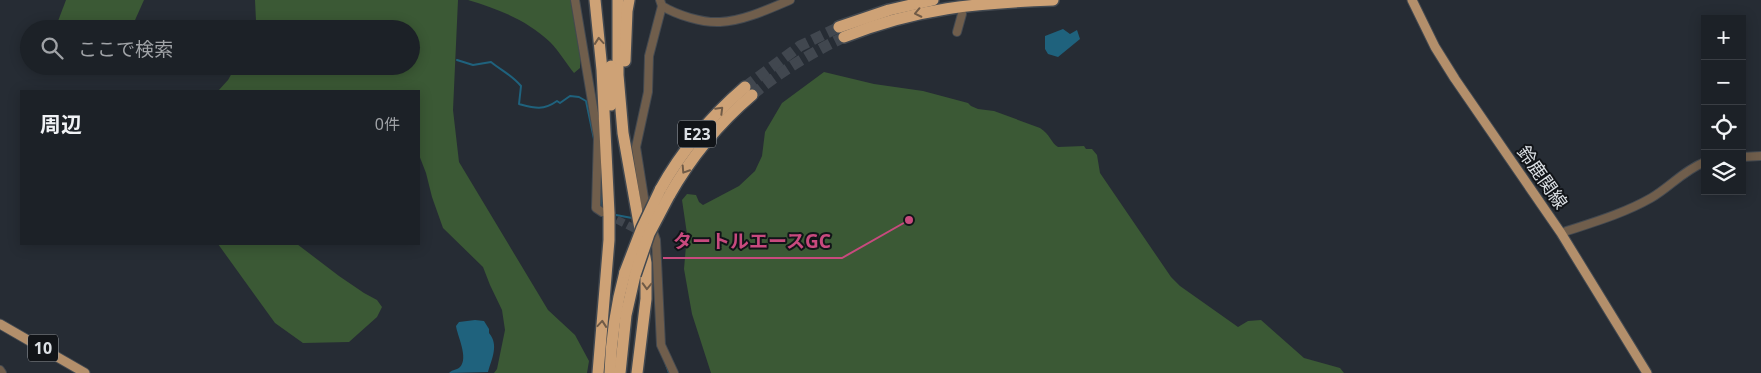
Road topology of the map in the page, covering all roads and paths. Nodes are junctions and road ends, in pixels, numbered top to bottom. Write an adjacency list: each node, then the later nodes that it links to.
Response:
1 (575, 0): 19 (street)
2 (595, 0): 18 (highway, one-way to 2)
3 (610, 0): 18 (highway)
4 (618, 0): 17 (highway)
5 (629, 0): 17 (highway)
6 (790, 0): 10 (street)
7 (933, 0): 8 (highway, one-way to 7)
8 (1053, 0)
9 (1412, 0): 20 (main road, 鈴鹿関線)
10 (661, 3): 28 (street)
11 (962, 14): 12 (street)
12 (957, 32)
13 (748, 91): 21 (highway, E23, bridge)
14 (1761, 156): 15 (street)
15 (1746, 157)
16 (1701, 164): 20 (street)
17 (629, 169): 27 (highway, one-way to 27)
18 (609, 194): 24 (highway, one-way to 18)
19 (602, 212)
20 (1562, 233): 29 (main road, 鈴鹿関線)
21 (630, 273): 25 (highway, E23); 26 (highway, E23)
22 (0, 324): 23 (main road, 10)
23 (85, 373)
24 (598, 373)
25 (610, 373)
26 (620, 373)
27 (637, 373)
28 (674, 373)
29 (1647, 373)

